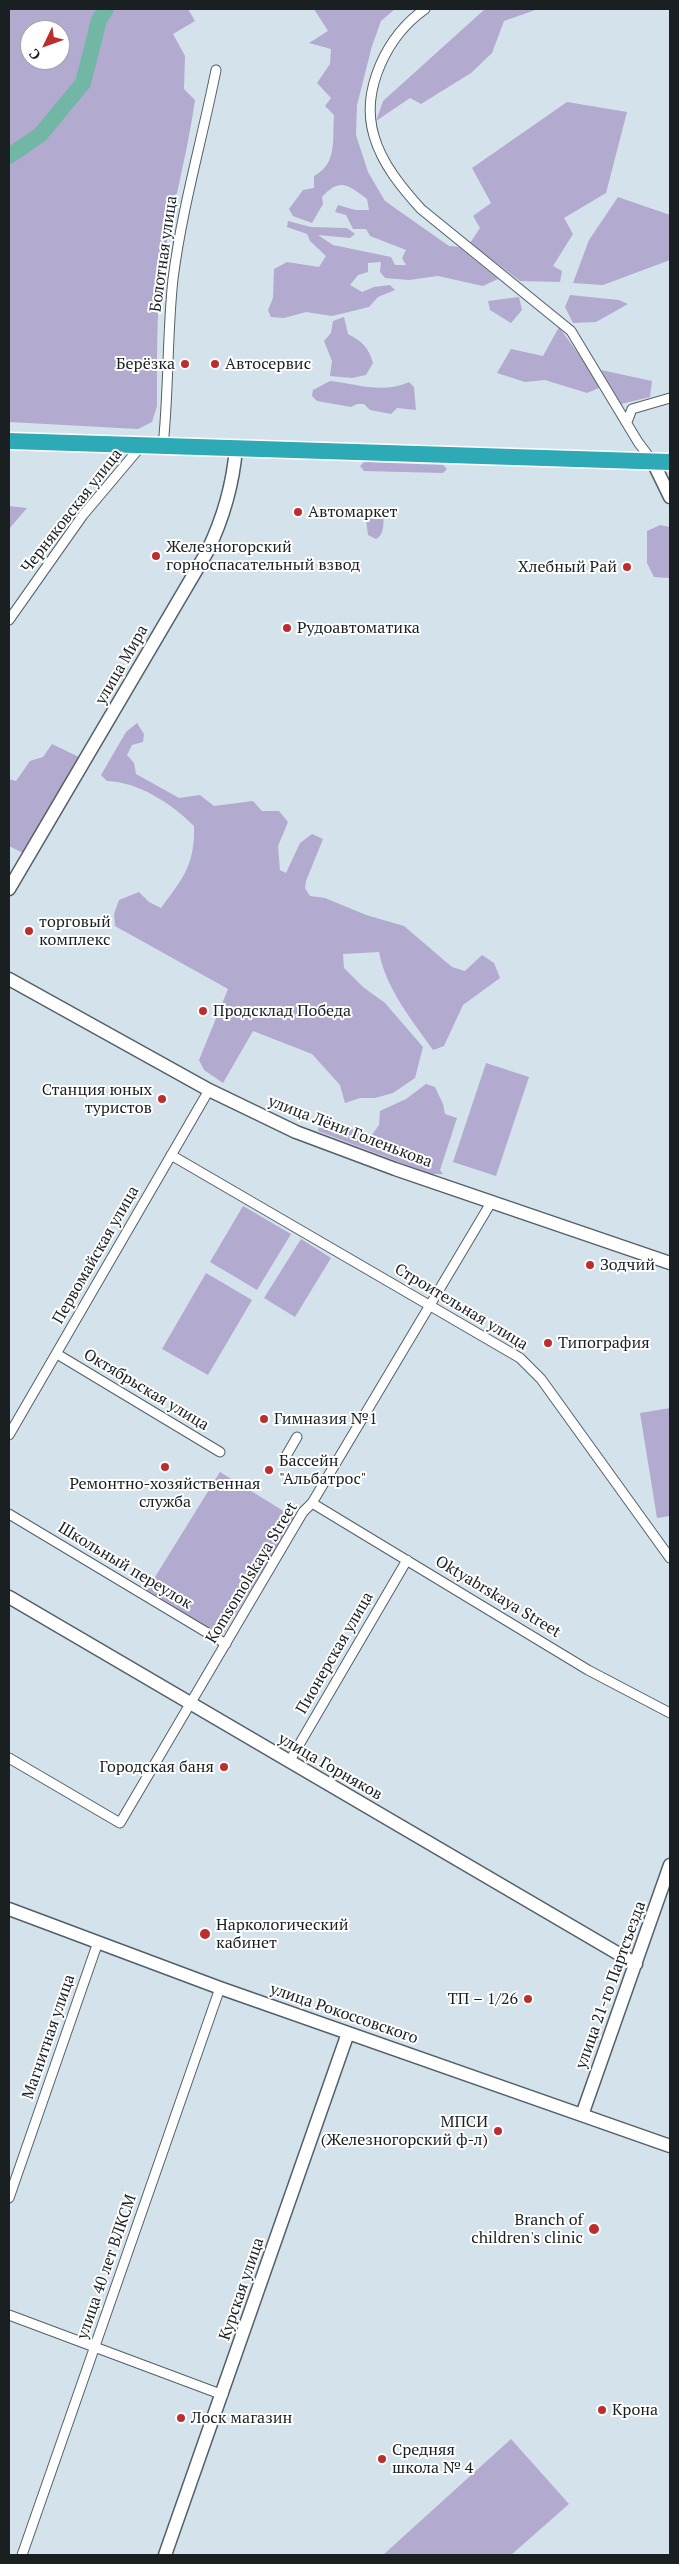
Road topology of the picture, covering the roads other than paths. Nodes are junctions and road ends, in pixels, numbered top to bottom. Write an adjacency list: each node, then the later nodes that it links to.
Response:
1 (425, 9): 4 (street)
2 (216, 70): 7 (street, Болотная улица)
3 (670, 398): 4 (street)
4 (627, 422): 9 (street)
5 (9, 441): 6 (highway)
6 (142, 445): 7 (highway); 12 (street, Черняковская улица)
7 (163, 446): 8 (highway)
8 (236, 448): 9 (highway); 13 (main road, улица Мира)
9 (653, 462): 10 (highway); 11 (main road)
10 (670, 462)
11 (670, 496)
12 (9, 620)
13 (9, 889)
14 (9, 979): 15 (main road, улица Лёни Голенькова)
15 (209, 1090): 16 (street, Первомайская улица); 17 (main road, улица Лёни Голенькова)
16 (171, 1155): 19 (street, Строительная улица); 20 (street, Первомайская улица)
17 (492, 1201): 18 (main road, улица Лёни Голенькова); 19 (street, Komsomolskaya Street)
18 (670, 1263)
19 (430, 1306): 25 (street, Komsomolskaya Street); 27 (street, Строительная улица)
20 (57, 1354): 21 (street, Первомайская улица); 23 (street, Октябрьская улица)
21 (9, 1435)
22 (296, 1436): 24 (street)
23 (220, 1452)
24 (286, 1456)
25 (312, 1503): 28 (street, Oktyabrskaya Street); 30 (street, Komsomolskaya Street)
26 (9, 1514): 30 (street, Школьный переулок)
27 (670, 1558)
28 (407, 1560): 32 (street, Oktyabrskaya Street); 34 (street, Пионерская улица)
29 (9, 1597): 31 (main road, улица Горняков)
30 (226, 1644): 31 (street, Komsomolskaya Street)
31 (192, 1703): 33 (street, Komsomolskaya Street); 34 (main road, улица Горняков)
32 (670, 1713)
33 (9, 1758)
34 (289, 1762): 38 (main road, улица Горняков)
35 (670, 1865): 38 (main road, улица 21-го Партсъезда)
36 (9, 1909): 37 (main road, улица Рокоссовского)
37 (98, 1942): 39 (main road, улица Рокоссовского); 43 (street, Магнитная улица)
38 (636, 1964): 41 (main road, улица 21-го Партсъезда)
39 (220, 1988): 40 (main road, улица Рокоссовского); 45 (street, улица 40 лет ВЛКСМ)
40 (348, 2033): 41 (main road, улица Рокоссовского); 46 (main road, Курская улица)
41 (582, 2115): 42 (main road, улица Рокоссовского)
42 (670, 2146)
43 (9, 2198)
44 (9, 2315): 45 (street)
45 (95, 2347): 46 (street); 47 (street, улица 40 лет ВЛКСМ)
46 (223, 2395): 48 (main road, Курская улица)
47 (22, 2555)
48 (165, 2555)

